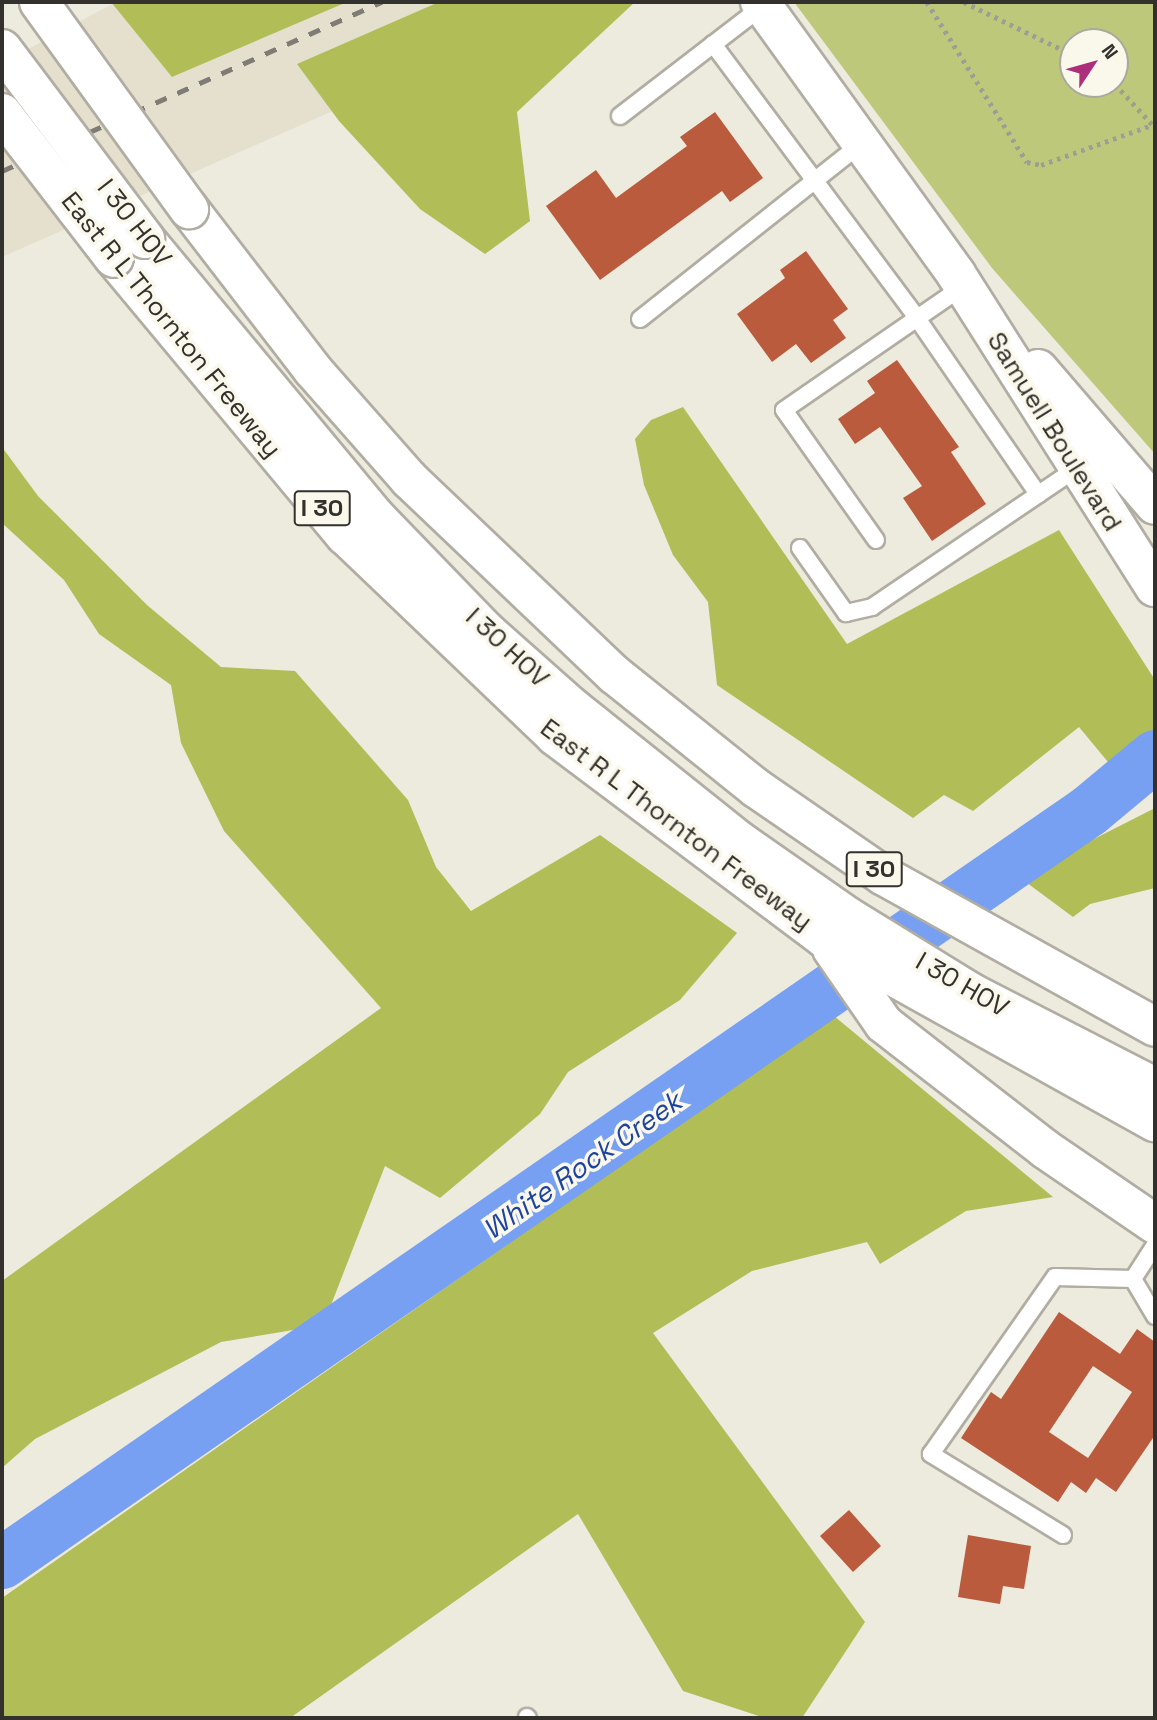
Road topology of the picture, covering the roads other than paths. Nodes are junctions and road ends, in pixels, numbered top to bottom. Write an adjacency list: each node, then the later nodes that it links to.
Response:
1 (39, 2): 21 (main road, I 30, bridge)
2 (761, 4): 3 (lane); 7 (main road, Samuell Boulevard)
3 (713, 44): 6 (lane); 8 (lane)
4 (2, 49): 9 (main road, I 30 HOV, bridge)
5 (2, 113): 9 (main road, East R L Thornton Freeway / I 30, bridge)
6 (620, 116)
7 (862, 143): 8 (lane); 10 (main road, Samuell Boulevard)
8 (816, 180): 11 (lane); 12 (lane)
9 (130, 249): 19 (main road, East R L Thornton Freeway / I 30)
10 (960, 280): 11 (lane); 13 (main road, Samuell Boulevard); 15 (main road, Samuell Boulevard)
11 (917, 318): 14 (lane); 16 (lane)
12 (640, 319)
13 (1077, 468): 14 (lane); 18 (main road, Samuell Boulevard)
14 (1038, 495): 17 (lane)
15 (1155, 505)
16 (876, 540)
17 (800, 548)
18 (1155, 587)
19 (564, 722): 20 (main road, East R L Thornton Freeway / I 30); 22 (main road, I 30 HOV)
20 (824, 938): 23 (main road, East R L Thornton Freeway / I 30); 24 (main road)
21 (1155, 1027)
22 (1155, 1087)
23 (1155, 1122)
24 (1155, 1224)
25 (1155, 1245): 26 (lane)
26 (1133, 1279): 27 (lane); 28 (lane)
27 (1155, 1316)
28 (1063, 1535)

